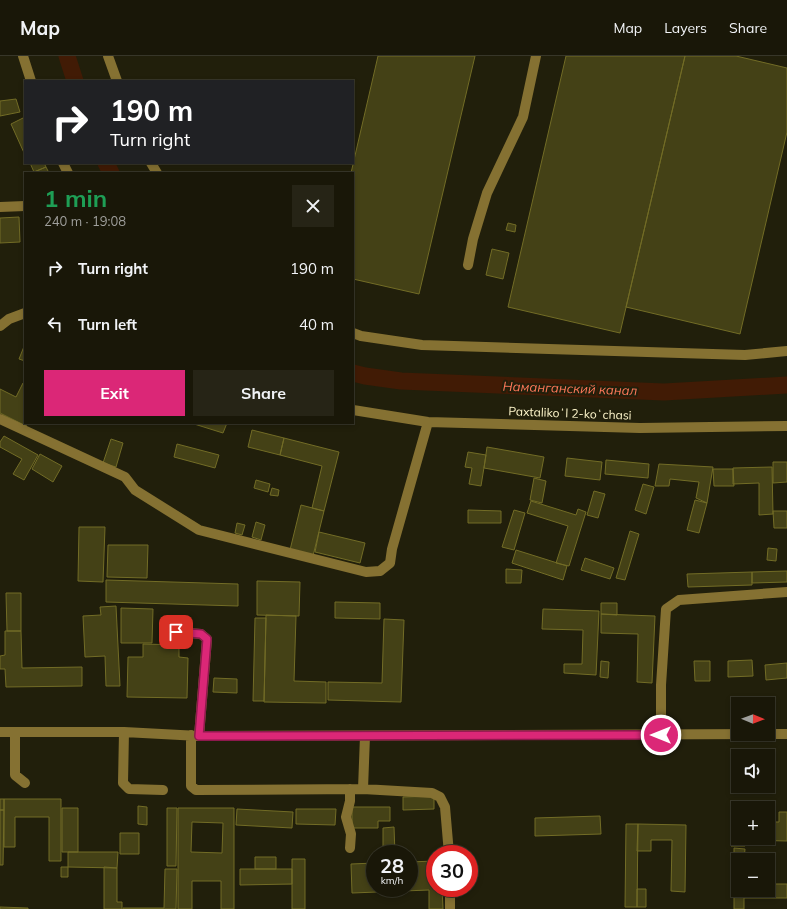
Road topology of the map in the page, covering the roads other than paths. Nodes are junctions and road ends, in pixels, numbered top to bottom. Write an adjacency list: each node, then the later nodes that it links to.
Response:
1 (23, 56): 4 (street)
2 (108, 56): 5 (street)
3 (536, 56): 8 (street)
4 (31, 80)
5 (117, 80)
6 (24, 206): 7 (street)
7 (0, 207)
8 (468, 265)
9 (24, 313): 10 (street)
10 (0, 326)
11 (354, 333): 12 (street)
12 (787, 352)
13 (354, 410): 15 (street, Paxtalikoʻl 2-koʻchasi)
14 (0, 419): 15 (street)
15 (428, 422): 16 (street, Paxtalikoʻl 2-koʻchasi)
16 (787, 426)
17 (787, 592): 23 (street)
18 (176, 632): 24 (street)
19 (0, 732): 20 (street)
20 (15, 732): 21 (street); 26 (street)
21 (124, 732): 24 (street); 29 (street)
22 (787, 734): 23 (street)
23 (661, 735): 25 (street)
24 (195, 736): 25 (street); 27 (street)
25 (365, 736): 28 (street)
26 (25, 783)
27 (350, 789): 28 (street); 31 (street)
28 (364, 789): 30 (street)
29 (163, 790)
30 (448, 845)
31 (350, 848)
32 (450, 897): 33 (street)
33 (450, 909)

